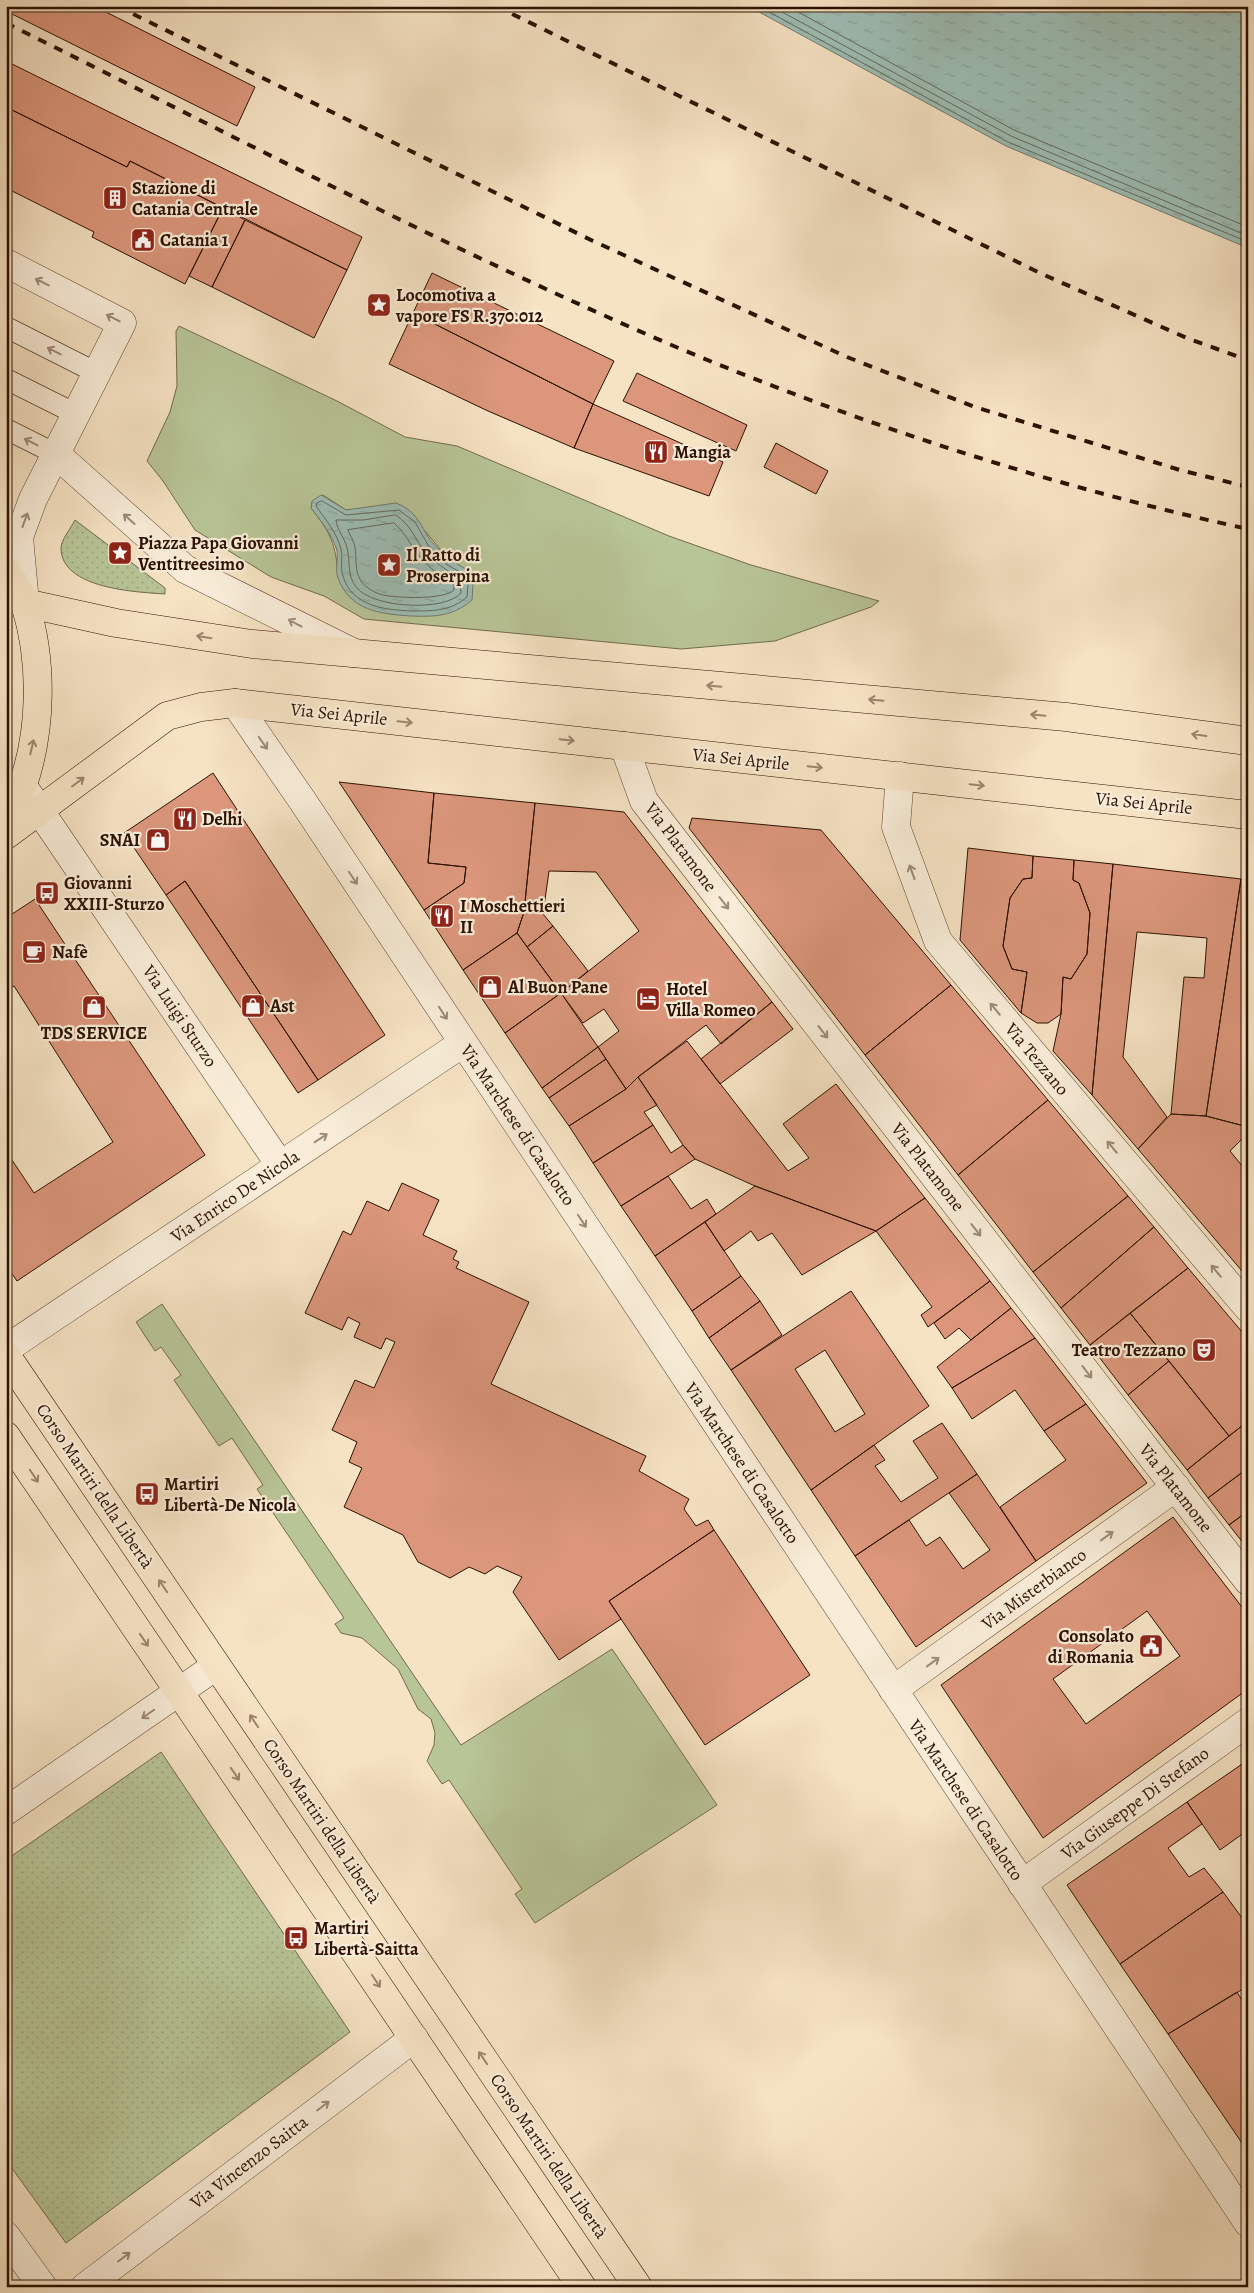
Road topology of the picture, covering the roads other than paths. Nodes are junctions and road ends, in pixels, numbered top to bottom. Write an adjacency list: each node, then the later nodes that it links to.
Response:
1 (6, 263): 3 (street, one-way to 1)
2 (6, 327): 3 (lane, one-way to 2)
3 (97, 373): 5 (street)
4 (6, 379): 5 (lane)
5 (76, 414): 7 (street)
6 (6, 429): 7 (lane, one-way to 6)
7 (56, 454): 9 (street, one-way to 7); 10 (street, one-way to 7)
8 (6, 571): 9 (main road)
9 (25, 603): 10 (main road, one-way to 9); 15 (main road, one-way to 9)
10 (354, 653): 12 (main road, one-way to 10)
11 (235, 703): 13 (main road, Via Sei Aprile, one-way to 13); 16 (main road, Via Sei Aprile, one-way to 11); 20 (street, Via Marchese di Casalotto, one-way to 20)
12 (1248, 741)
13 (624, 746): 14 (main road, Via Sei Aprile, one-way to 14); 26 (street, Via Platamone, one-way to 26)
14 (900, 776): 17 (main road, Via Sei Aprile, one-way to 17); 22 (street, Via Tezzano, one-way to 14)
15 (23, 786): 16 (street, Via Luigi Sturzo); 18 (main road)
16 (39, 811): 19 (main road, Via Sei Aprile); 21 (street, Via Luigi Sturzo)
17 (1248, 815)
18 (6, 826)
19 (6, 835)
20 (463, 1043): 21 (street, Via Enrico De Nicola, one-way to 20); 29 (street, Via Marchese di Casalotto, one-way to 29)
21 (280, 1164): 23 (street, Via Enrico De Nicola)
22 (1248, 1308)
23 (6, 1349)
24 (6, 1355): 28 (main road, Corso Martiri della Libertà, one-way to 24)
25 (6, 1436): 30 (main road, one-way to 30)
26 (1176, 1487): 27 (street, Via Platamone); 29 (street, Via Misterbianco, one-way to 26)
27 (1248, 1581)
28 (216, 1666): 30 (street); 40 (main road, Corso Martiri della Libertà, one-way to 28)
29 (893, 1690): 33 (street, Via Marchese di Casalotto)
30 (180, 1692): 32 (street, one-way to 32); 34 (main road, one-way to 34)
31 (1248, 1722): 33 (street, Via Giuseppe Di Stefano)
32 (6, 1811)
33 (1022, 1884): 35 (street, Via Marchese di Casalotto)
34 (414, 2038): 38 (street, Via Vincenzo Saitta, one-way to 34); 39 (main road)
35 (1248, 2223)
36 (6, 2236): 37 (street)
37 (43, 2287)
38 (85, 2287)
39 (582, 2287)
40 (638, 2287)

